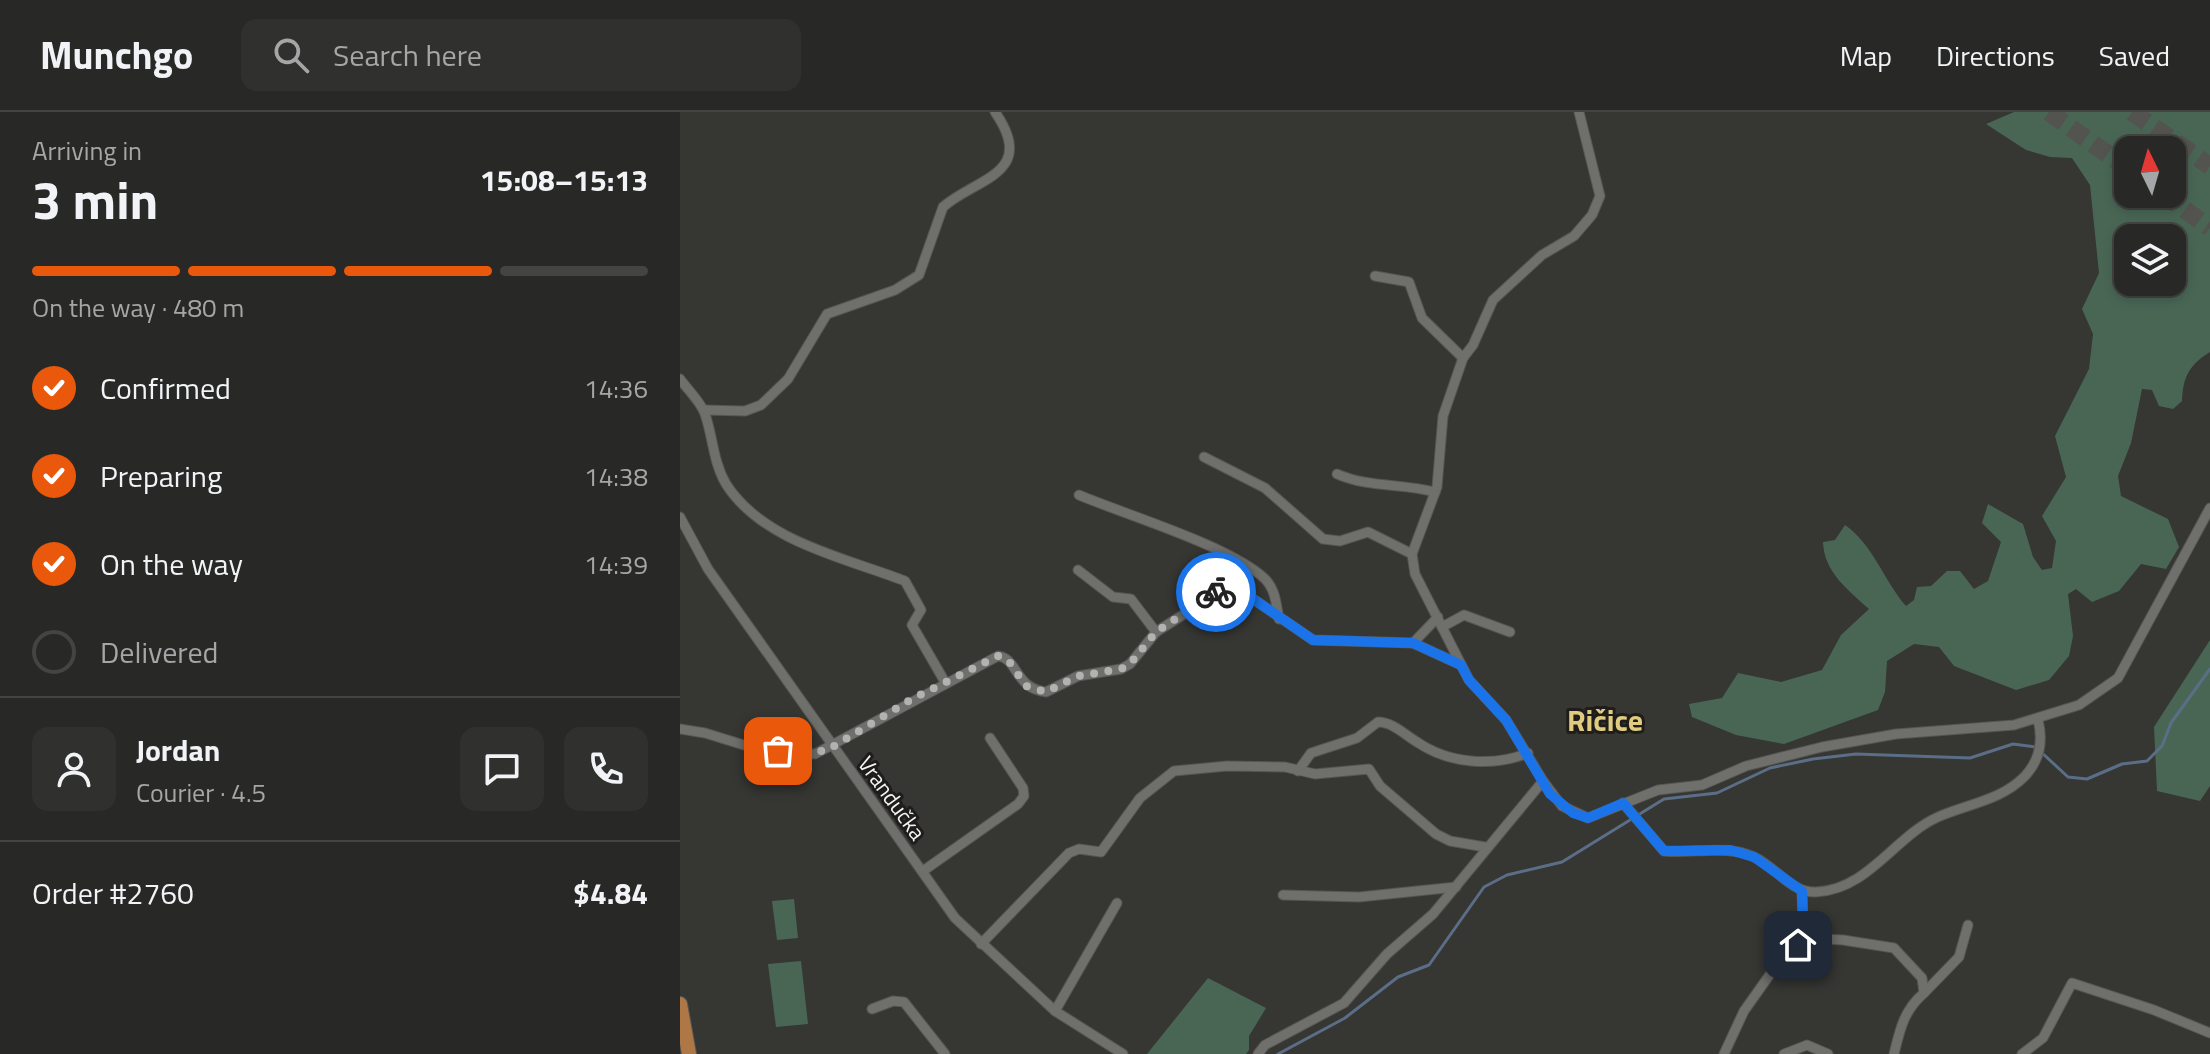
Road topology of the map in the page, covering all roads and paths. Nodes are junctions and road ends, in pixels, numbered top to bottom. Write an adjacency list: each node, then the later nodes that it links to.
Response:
1 (995, 112): 6 (street)
2 (1579, 112): 4 (street)
3 (1375, 276): 4 (street)
4 (1463, 358): 9 (street)
5 (680, 379): 6 (street)
6 (704, 410): 21 (street)
7 (1204, 457): 13 (street)
8 (1337, 474): 9 (street)
9 (1435, 492): 13 (street)
10 (1079, 495): 15 (street)
11 (2210, 508): 22 (street)
12 (680, 517): 25 (street, Vrandučka)
13 (1412, 554): 16 (street)
14 (1078, 570): 17 (street)
15 (1279, 619): 17 (street); 19 (street)
16 (1440, 622): 18 (street); 19 (street); 20 (street)
17 (1156, 632): 21 (street)
18 (1510, 632)
19 (1413, 643): 20 (street)
20 (1461, 665): 26 (street)
21 (945, 682): 25 (street)
22 (2038, 720): 29 (street); 33 (street)
23 (680, 729): 25 (street)
24 (990, 738): 31 (street)
25 (833, 746): 31 (street, Vrandučka)
26 (1528, 753): 27 (street); 28 (street)
27 (1298, 771): 30 (street); 37 (street)
28 (1543, 781): 29 (street); 30 (street)
29 (1623, 803): 33 (street)
30 (1485, 847): 32 (street)
31 (923, 871): 37 (street, Vrandučka)
32 (1456, 887): 34 (street); 47 (street)
33 (1802, 891): 38 (street)
34 (1283, 895)
35 (1117, 903): 42 (street)
36 (1968, 925): 39 (street)
37 (981, 944): 42 (street, Vrandučka)
38 (1798, 945): 39 (street); 48 (street)
39 (1924, 993): 51 (street)
40 (680, 1004): 44 (main road)
41 (872, 1009): 45 (street)
42 (1055, 1011): 46 (street, Vrandučka)
43 (2210, 1033): 52 (street)
44 (689, 1054)
45 (945, 1054)
46 (1123, 1054)
47 (1258, 1054)
48 (1724, 1054)
49 (1784, 1054): 50 (street)
50 (1828, 1054)
51 (1894, 1054)
52 (2022, 1054)

